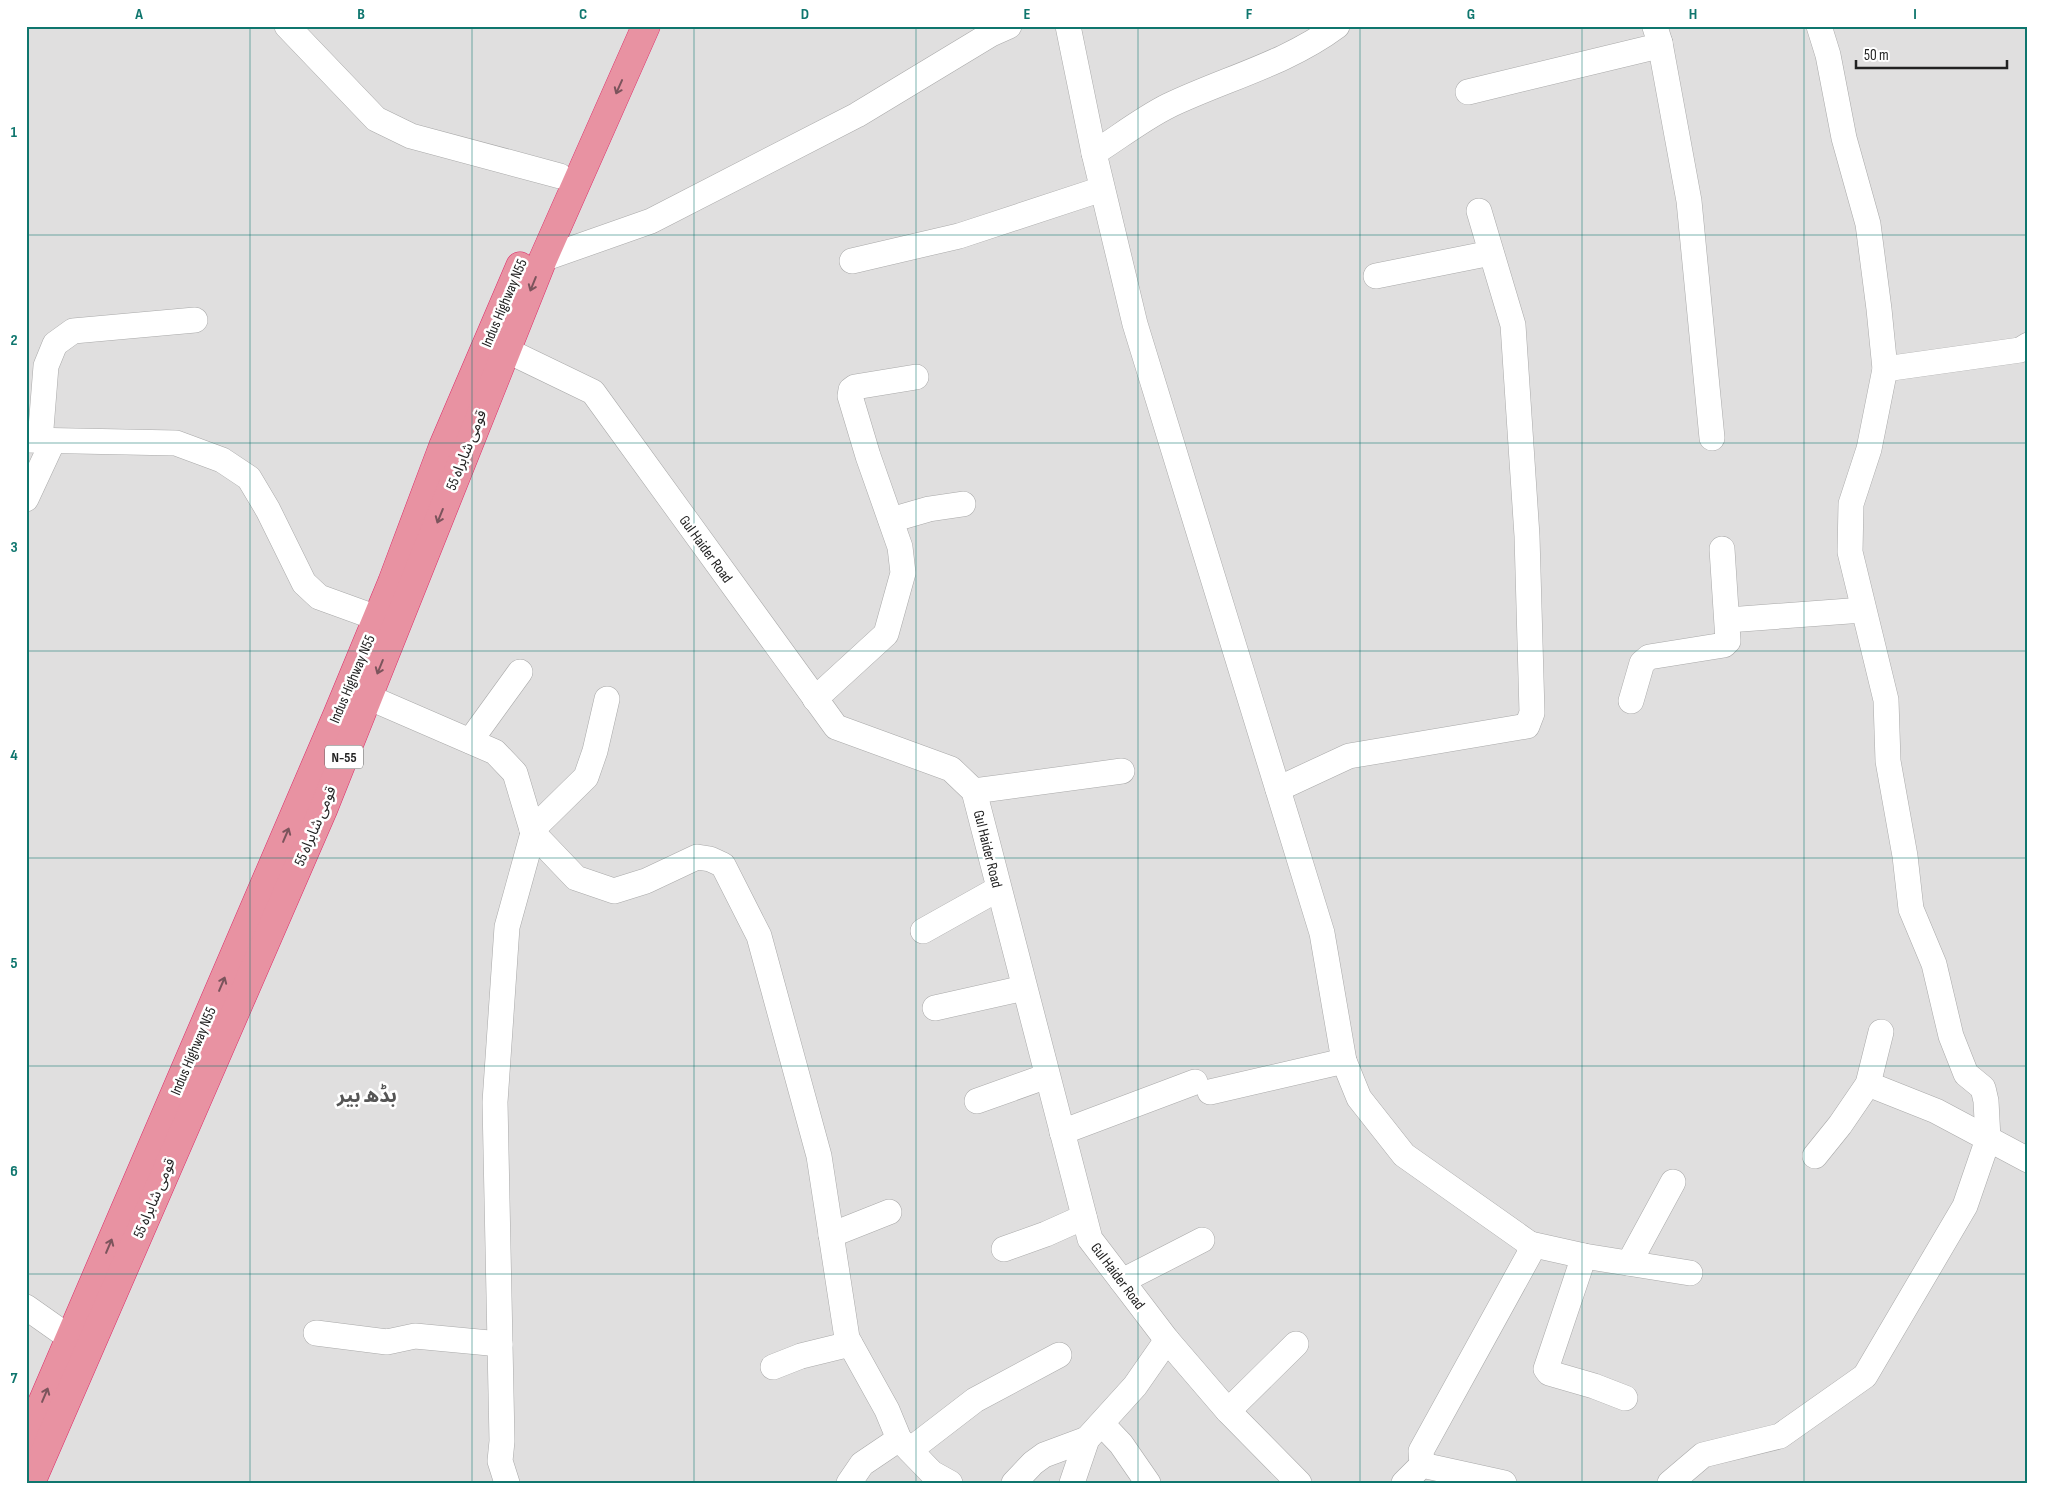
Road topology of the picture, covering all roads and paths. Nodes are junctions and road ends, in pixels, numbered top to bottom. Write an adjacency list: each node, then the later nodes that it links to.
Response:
1 (287, 26): 11 (street)
2 (627, 26): 11 (highway, Indus Highway N55 / N-55)
3 (646, 26): 15 (highway, قومی شاہراہ 55 / N-55, one-way to 15)
4 (1009, 26): 15 (street)
5 (1068, 26): 10 (street)
6 (1337, 26): 10 (street)
7 (1819, 26): 21 (street)
8 (1658, 34): 9 (street); 23 (street)
9 (1468, 92)
10 (1094, 153): 12 (street)
11 (560, 176): 30 (highway, Indus Highway N55 / N-55)
12 (1102, 189): 16 (street); 39 (street)
13 (1479, 211): 14 (street)
14 (1491, 253): 17 (street); 39 (street)
15 (542, 259): 20 (highway, قومی شاہراہ 55 / N-55, one-way to 20)
16 (852, 260)
17 (1376, 276)
18 (195, 320): 24 (street)
19 (2028, 345): 21 (street)
20 (506, 350): 33 (highway, قومی شاہراہ 55 / N-55, one-way to 33); 34 (street, Gul Haider Road)
21 (1884, 369): 29 (street)
22 (916, 377): 27 (street)
23 (1712, 438)
24 (40, 440): 25 (street); 30 (street)
25 (26, 499)
26 (963, 504): 27 (street)
27 (891, 520): 34 (street)
28 (1722, 549): 31 (street)
29 (1863, 610): 31 (street); 52 (street)
30 (377, 618): 68 (highway, Indus Highway N55 / N-55, one-way to 30)
31 (1728, 620): 36 (street)
32 (520, 672): 37 (street)
33 (368, 696): 37 (street); 81 (highway, قومی شاہراہ 55 / N-55)
34 (815, 698): 40 (street, Gul Haider Road)
35 (607, 699): 41 (street)
36 (1631, 701)
37 (470, 741): 41 (street)
38 (1122, 771): 40 (street)
39 (1278, 790): 47 (street)
40 (974, 791): 42 (street, Gul Haider Road)
41 (533, 832): 58 (street); 70 (street)
42 (998, 889): 43 (street); 44 (street, Gul Haider Road)
43 (922, 931)
44 (1024, 988): 45 (street); 48 (street, Gul Haider Road)
45 (935, 1008)
46 (1881, 1032): 49 (street)
47 (1344, 1061): 51 (street); 60 (street)
48 (1048, 1076): 50 (street); 51 (street, Gul Haider Road)
49 (1868, 1084): 52 (street); 53 (street)
50 (977, 1101)
51 (1062, 1132): 57 (street, Gul Haider Road)
52 (1988, 1139): 54 (street); 91 (street)
53 (1815, 1156)
54 (2028, 1160)
55 (1673, 1182): 63 (street)
56 (889, 1212): 58 (street)
57 (1084, 1217): 61 (street); 65 (street, Gul Haider Road)
58 (831, 1235): 71 (street)
59 (1202, 1240): 65 (street)
60 (1530, 1244): 62 (street); 80 (street)
61 (1004, 1249)
62 (1584, 1256): 63 (street); 75 (street)
63 (1629, 1263): 64 (street)
64 (1690, 1273)
65 (1122, 1281): 69 (street, Gul Haider Road)
66 (26, 1307): 68 (street)
67 (316, 1333): 70 (street)
68 (70, 1338): 78 (highway, Indus Highway N55 / N-55, one-way to 68)
69 (1167, 1340): 76 (street, Gul Haider Road); 77 (street)
70 (500, 1344): 82 (street)
71 (850, 1344): 74 (street); 79 (street)
72 (1296, 1344): 76 (street)
73 (1059, 1354): 79 (street)
74 (773, 1367)
75 (1625, 1398)
76 (1228, 1411): 88 (street, Gul Haider Road)
77 (1094, 1432): 85 (street); 86 (street); 87 (street)
78 (26, 1440)
79 (905, 1445): 83 (street); 84 (street)
80 (1422, 1465): 89 (street); 90 (street)
81 (31, 1483)
82 (507, 1483)
83 (849, 1483)
84 (950, 1483)
85 (1014, 1483)
86 (1072, 1483)
87 (1148, 1483)
88 (1299, 1483)
89 (1404, 1483)
90 (1504, 1483)
91 (1670, 1483)

